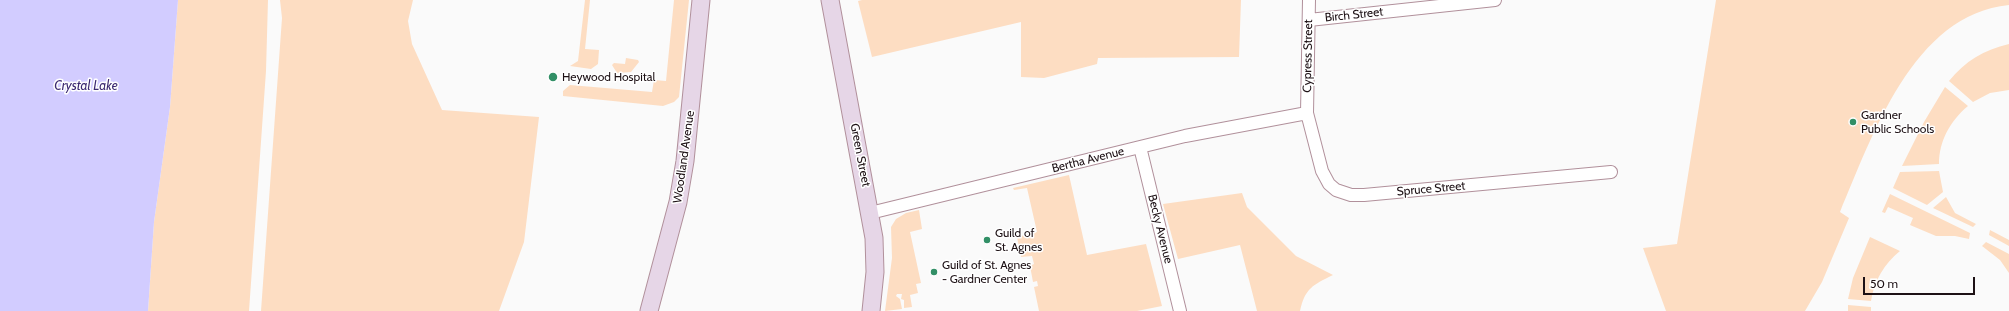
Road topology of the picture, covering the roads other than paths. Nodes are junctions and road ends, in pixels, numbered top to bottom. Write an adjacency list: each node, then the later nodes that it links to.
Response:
1 (701, 0): 10 (street, Woodland Avenue)
2 (830, 0): 9 (street, Green Street)
3 (1309, 0): 5 (street, Cypress Street)
4 (1495, 0): 5 (street, Birch Street)
5 (1309, 20): 6 (street, Cypress Street)
6 (1307, 113): 7 (street, Bertha Avenue); 8 (street, Spruce Street)
7 (1140, 147): 9 (street, Bertha Avenue); 12 (street, Becky Avenue)
8 (1611, 172)
9 (870, 213): 11 (street, Green Street)
10 (649, 311)
11 (871, 311)
12 (1180, 311)

